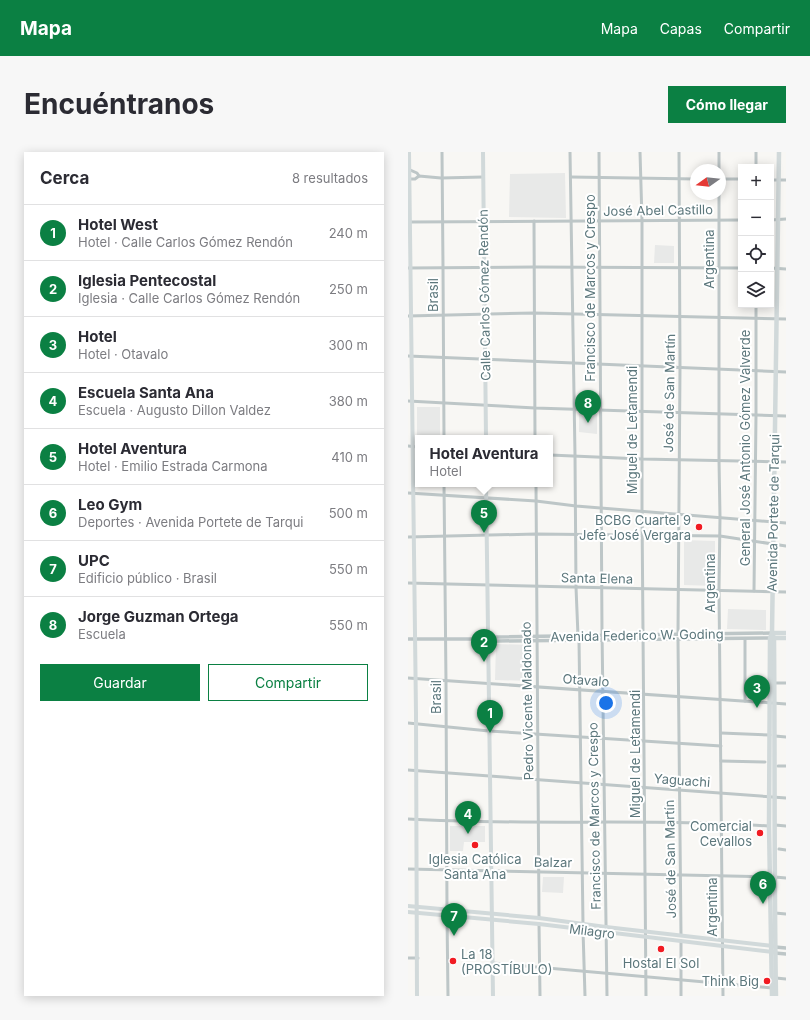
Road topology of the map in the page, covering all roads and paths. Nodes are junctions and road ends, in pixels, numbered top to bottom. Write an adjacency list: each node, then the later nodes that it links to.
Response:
1 (409, 152): 13 (main road)
2 (442, 152): 18 (street, Brasil)
3 (482, 152): 15 (main road, Calle Carlos Gómez Rendón)
4 (570, 152): 16 (street)
5 (599, 152): 17 (street, Francisco de Marcos y Crespo)
6 (640, 152): 22 (street, Miguel de Letamendi)
7 (679, 152): 23 (street, José de San Martín)
8 (719, 152): 11 (street)
9 (756, 152): 12 (street)
10 (779, 152): 26 (main road, Avenida Portete de Tarqui)
11 (719, 164)
12 (756, 164)
13 (408, 169): 14 (street); 21 (main road)
14 (419, 176): 18 (street); 21 (street)
15 (483, 177): 18 (street); 40 (main road, Calle Carlos Gómez Rendón)
16 (571, 177): 17 (street); 36 (street)
17 (599, 177): 22 (street); 37 (street, Francisco de Marcos y Crespo)
18 (441, 178): 39 (street, Brasil)
19 (690, 178): 23 (street)
20 (726, 178): 24 (street)
21 (409, 179): 38 (main road)
22 (641, 179): 23 (street); 31 (street, Miguel de Letamendi)
23 (680, 179): 32 (street, José de San Martín)
24 (738, 179)
25 (774, 180): 26 (street)
26 (779, 180): 27 (street); 29 (main road, Avenida Portete de Tarqui)
27 (786, 180)
28 (719, 200): 33 (street, Argentina)
29 (778, 219): 30 (street); 35 (street); 51 (main road, Avenida Portete de Tarqui)
30 (786, 219)
31 (642, 220): 32 (street, José Abel Castillo); 37 (street, José Abel Castillo); 48 (street, Miguel de Letamendi)
32 (680, 220): 33 (street, José Abel Castillo); 49 (street, José de San Martín)
33 (719, 220): 34 (street, José Abel Castillo); 52 (street, Argentina)
34 (738, 220)
35 (774, 220)
36 (571, 221): 37 (street, José Abel Castillo); 41 (street, José Abel Castillo); 46 (street)
37 (599, 221): 47 (street, Francisco de Marcos y Crespo)
38 (409, 222): 39 (street, José Abel Castillo); 45 (main road)
39 (442, 222): 40 (street, José Abel Castillo); 42 (street, Brasil)
40 (483, 222): 41 (street, José Abel Castillo); 43 (main road, Calle Carlos Gómez Rendón)
41 (534, 222): 44 (street)
42 (443, 267): 43 (street); 45 (street); 58 (street, Brasil)
43 (484, 267): 44 (street); 56 (main road, Calle Carlos Gómez Rendón)
44 (534, 267): 46 (street); 55 (street)
45 (410, 268): 60 (main road)
46 (572, 268): 47 (street); 57 (street)
47 (599, 268): 48 (street); 59 (street, Francisco de Marcos y Crespo)
48 (642, 268): 49 (street); 61 (street, Miguel de Letamendi)
49 (680, 268): 52 (street); 62 (street, José de San Martín)
50 (738, 268): 52 (street)
51 (777, 268): 53 (street); 65 (main road, Avenida Portete de Tarqui)
52 (719, 269): 63 (street, Argentina)
53 (786, 269)
54 (756, 308): 64 (street, General José Antonio Gómez Valverde)
55 (534, 313): 56 (street); 57 (street); 70 (street)
56 (484, 314): 58 (street); 69 (main road, Calle Carlos Gómez Rendón)
57 (572, 314): 59 (street); 71 (street)
58 (443, 315): 60 (street); 68 (street, Brasil)
59 (600, 315): 61 (street); 72 (street, Francisco de Marcos y Crespo)
60 (410, 316): 67 (main road)
61 (642, 316): 62 (street); 73 (street, Miguel de Letamendi)
62 (680, 317): 63 (street); 74 (street, José de San Martín)
63 (720, 318): 64 (street); 75 (street, Argentina)
64 (756, 318): 65 (street); 76 (street, General José Antonio Gómez Valverde)
65 (776, 319): 66 (street); 77 (main road, Avenida Portete de Tarqui)
66 (786, 319)
67 (410, 356): 68 (street); 79 (main road)
68 (444, 357): 69 (street); 80 (street, Brasil)
69 (485, 360): 70 (street); 81 (main road, Calle Carlos Gómez Rendón)
70 (535, 362): 71 (street); 82 (street)
71 (574, 364): 72 (street); 83 (street)
72 (600, 365): 73 (street); 84 (street, Francisco de Marcos y Crespo)
73 (642, 365): 74 (street); 85 (street, Miguel de Letamendi)
74 (680, 367): 75 (street); 86 (street, José de San Martín)
75 (719, 369): 76 (street); 87 (street, Argentina)
76 (756, 371): 77 (street); 88 (street, General José Antonio Gómez Valverde)
77 (776, 372): 78 (street); 89 (main road, Avenida Portete de Tarqui)
78 (786, 372)
79 (410, 402): 80 (street); 94 (main road)
80 (444, 403): 81 (street); 91 (street, Brasil)
81 (485, 405): 82 (street); 92 (main road, Calle Carlos Gómez Rendón)
82 (535, 408): 83 (street); 93 (street)
83 (575, 409): 84 (street); 96 (street)
84 (600, 410): 85 (street); 97 (street, Francisco de Marcos y Crespo)
85 (642, 411): 86 (street); 98 (street, Miguel de Letamendi)
86 (679, 412): 87 (street); 99 (street, José de San Martín)
87 (720, 414): 88 (street); 100 (street, Argentina)
88 (756, 415): 89 (street); 101 (street, General José Antonio Gómez Valverde)
89 (775, 416): 90 (street); 102 (main road, Avenida Portete de Tarqui)
90 (786, 416)
91 (444, 435)
92 (486, 435)
93 (535, 435)
94 (413, 446): 108 (main road)
95 (553, 455): 96 (street)
96 (575, 455): 97 (street); 112 (street)
97 (600, 457): 98 (street); 113 (street, Francisco de Marcos y Crespo)
98 (642, 459): 99 (street); 114 (street, Miguel de Letamendi)
99 (679, 459): 100 (street); 115 (street, José de San Martín)
100 (719, 460): 101 (street); 116 (street, Argentina)
101 (755, 461): 102 (street); 117 (street, General José Antonio Gómez Valverde)
102 (774, 461): 103 (street); 118 (main road, Avenida Portete de Tarqui)
103 (786, 462)
104 (444, 487): 109 (street, Brasil)
105 (486, 487): 110 (main road)
106 (536, 487): 111 (street, Pedro Vicente Maldonado)
107 (408, 493): 108 (street)
108 (414, 493): 109 (street); 129 (main road)
109 (444, 495): 110 (street); 123 (street, Brasil)
110 (486, 498): 111 (street); 124 (main road)
111 (536, 501): 112 (street); 120 (street, Pedro Vicente Maldonado)
112 (576, 506): 113 (street); 121 (street)
113 (601, 508): 114 (street); 122 (street, Francisco de Marcos y Crespo)
114 (642, 511): 115 (street); 125 (street, Miguel de Letamendi)
115 (679, 514): 116 (street); 126 (street, José de San Martín)
116 (720, 517): 117 (street); 127 (street, Argentina)
117 (755, 520): 118 (street); 130 (street, General José Antonio Gómez Valverde)
118 (773, 522): 119 (street); 131 (main road, Avenida Portete de Tarqui)
119 (786, 523)
120 (536, 534): 121 (street); 124 (street); 137 (street, Pedro Vicente Maldonado)
121 (576, 535): 122 (street); 138 (street)
122 (601, 535): 125 (street); 139 (street, Francisco de Marcos y Crespo)
123 (444, 536): 124 (street); 129 (street); 135 (street, Brasil)
124 (487, 536): 136 (main road)
125 (643, 536): 126 (street); 140 (street, Miguel de Letamendi)
126 (679, 536): 127 (street); 141 (street, José de San Martín)
127 (720, 536): 130 (street); 142 (street, Argentina)
128 (408, 537): 129 (street)
129 (414, 537): 134 (main road)
130 (754, 540): 131 (street); 143 (street, General José Antonio Gómez Valverde)
131 (773, 543): 132 (street); 144 (main road, Avenida Portete de Tarqui)
132 (786, 546)
133 (408, 583): 134 (street, Santa Elena)
134 (415, 583): 135 (street, Santa Elena); 156 (main road)
135 (445, 584): 136 (street, Santa Elena); 157 (street, Brasil)
136 (487, 586): 137 (street, Santa Elena); 158 (main road)
137 (536, 586): 138 (street, Santa Elena); 152 (street, Pedro Vicente Maldonado)
138 (576, 587): 139 (street, Santa Elena); 153 (street)
139 (602, 588): 140 (street, Santa Elena); 148 (street, Francisco de Marcos y Crespo)
140 (643, 588): 141 (street, Santa Elena); 149 (street, Miguel de Letamendi)
141 (678, 589): 142 (street, Santa Elena); 150 (street, José de San Martín)
142 (719, 589): 143 (street, Santa Elena); 147 (street, Argentina)
143 (754, 590): 144 (street, Santa Elena)
144 (772, 591): 145 (street, Santa Elena); 151 (main road, Avenida Portete de Tarqui)
145 (786, 592)
146 (786, 633): 151 (main road, Avenida Federico W. Goding)
147 (720, 634): 150 (street, Avenida Federico W. Goding); 151 (street, Avenida Federico W. Goding); 159 (street, Argentina)
148 (602, 637): 149 (street, Avenida Federico W. Goding); 153 (street, Avenida Federico W. Goding); 169 (street, Francisco de Marcos y Crespo)
149 (644, 637): 150 (street, Avenida Federico W. Goding); 170 (street, Miguel de Letamendi)
150 (678, 637): 159 (street, Avenida Federico W. Goding); 171 (street, José de San Martín)
151 (772, 637): 154 (main road, Avenida Federico W. Goding); 160 (street, Avenida Federico W. Goding); 164 (main road, Avenida Portete de Tarqui); 174 (main road, Avenida Portete de Tarqui)
152 (537, 638): 153 (street, Avenida Federico W. Goding); 158 (street, Avenida Federico W. Goding); 167 (street, Pedro Vicente Maldonado)
153 (579, 638): 168 (street)
154 (786, 638)
155 (408, 639): 156 (street, Avenida Federico W. Goding)
156 (415, 639): 157 (street, Avenida Federico W. Goding); 162 (main road)
157 (446, 639): 158 (street, Avenida Federico W. Goding); 163 (street, Brasil)
158 (488, 639): 166 (main road)
159 (720, 639): 160 (street, Avenida Federico W. Goding); 172 (street, Argentina)
160 (745, 639): 173 (street)
161 (408, 678): 162 (street, Otavalo)
162 (416, 678): 163 (street, Otavalo); 177 (main road)
163 (446, 682): 166 (street, Otavalo); 178 (street, Brasil)
164 (774, 683): 165 (street); 174 (main road, Avenida Portete de Tarqui)
165 (786, 683)
166 (488, 684): 167 (street, Otavalo); 179 (main road)
167 (537, 687): 168 (street, Otavalo); 181 (street, Pedro Vicente Maldonado)
168 (580, 690): 169 (street, Otavalo); 183 (street)
169 (603, 691): 170 (street, Otavalo); 185 (street, Francisco de Marcos y Crespo)
170 (644, 694): 171 (street, Otavalo); 186 (street, Miguel de Letamendi)
171 (679, 696): 172 (street, Otavalo); 187 (street, José de San Martín)
172 (720, 700): 173 (street, Otavalo); 180 (street, Argentina)
173 (745, 700): 174 (street, Otavalo)
174 (772, 703): 175 (street, Otavalo); 182 (main road, Avenida Portete de Tarqui)
175 (786, 704)
176 (408, 723): 177 (street)
177 (416, 724): 178 (street); 194 (main road)
178 (446, 728): 179 (street); 195 (street, Brasil)
179 (489, 731): 181 (street); 196 (main road)
180 (721, 733): 182 (street); 188 (street, Argentina)
181 (538, 734): 183 (street); 197 (street, Pedro Vicente Maldonado)
182 (772, 736): 184 (street); 203 (main road, Avenida Portete de Tarqui)
183 (580, 737): 185 (street); 198 (street)
184 (786, 737)
185 (603, 739): 186 (street); 199 (street, Francisco de Marcos y Crespo)
186 (644, 741): 187 (street); 200 (street, Miguel de Letamendi)
187 (679, 744): 188 (street); 201 (street, José de San Martín)
188 (721, 746): 189 (street, Argentina)
189 (721, 761): 190 (street); 202 (street, Argentina)
190 (765, 762)
191 (778, 766): 192 (street)
192 (786, 766)
193 (408, 770): 194 (street, Yaguachi)
194 (416, 770): 195 (street, Yaguachi); 206 (main road)
195 (447, 773): 196 (street, Yaguachi); 207 (street, Brasil)
196 (489, 776): 197 (street, Yaguachi); 208 (main road)
197 (538, 780): 198 (street, Yaguachi); 210 (street, Pedro Vicente Maldonado)
198 (581, 783): 199 (street, Yaguachi); 211 (street)
199 (604, 784): 200 (street, Yaguachi); 212 (street, Francisco de Marcos y Crespo)
200 (645, 787): 201 (street, Yaguachi); 213 (street, Miguel de Letamendi)
201 (679, 789): 202 (street, Yaguachi); 209 (street, José de San Martín)
202 (721, 793): 203 (street, Yaguachi); 214 (street, Argentina)
203 (772, 797): 204 (street, Yaguachi); 215 (main road, Avenida Portete de Tarqui); 216 (main road, Avenida Portete de Tarqui)
204 (786, 798)
205 (408, 819): 206 (street)
206 (416, 820): 207 (street); 221 (main road)
207 (447, 820): 208 (street); 222 (street, Brasil)
208 (490, 822): 210 (street); 223 (main road)
209 (680, 822): 213 (street); 214 (street); 228 (street, José de San Martín)
210 (538, 823): 211 (street); 224 (street, Pedro Vicente Maldonado)
211 (582, 823): 212 (street); 225 (street)
212 (604, 823): 213 (street); 226 (street, Francisco de Marcos y Crespo)
213 (645, 823): 227 (street, Miguel de Letamendi)
214 (722, 823): 216 (street); 229 (street, Argentina)
215 (775, 825): 217 (street); 230 (main road, Avenida Portete de Tarqui)
216 (769, 826): 230 (main road, Avenida Portete de Tarqui)
217 (786, 826)
218 (779, 849): 219 (street)
219 (786, 850)
220 (408, 869): 221 (street, Balzar)
221 (416, 869): 222 (street, Balzar); 233 (main road)
222 (447, 870): 223 (street, Balzar); 234 (street, Brasil)
223 (491, 871): 224 (street, Balzar); 237 (main road)
224 (539, 872): 225 (street, Balzar); 241 (street, Pedro Vicente Maldonado)
225 (583, 873): 226 (street, Balzar); 244 (street)
226 (605, 874): 227 (street, Balzar); 245 (street, Francisco de Marcos y Crespo)
227 (646, 874): 228 (street, Balzar); 247 (street, Miguel de Letamendi)
228 (680, 875): 229 (street, Balzar); 249 (street, José de San Martín)
229 (722, 876): 230 (street, Balzar); 251 (street, Argentina)
230 (772, 877): 231 (street, Balzar); 238 (main road, Avenida Portete de Tarqui); 254 (main road, Avenida Portete de Tarqui)
231 (786, 878)
232 (408, 906): 233 (main road, Milagro)
233 (416, 907): 234 (main road, Milagro); 236 (main road)
234 (447, 910): 237 (main road, Milagro)
235 (408, 912): 236 (main road, Milagro)
236 (417, 913): 240 (main road, Milagro); 259 (main road)
237 (491, 914): 241 (main road, Milagro); 242 (main road)
238 (775, 914): 239 (street); 254 (main road, Avenida Portete de Tarqui)
239 (786, 914)
240 (447, 916): 242 (main road, Milagro); 271 (street)
241 (539, 918): 244 (main road, Milagro)
242 (491, 919): 243 (main road, Milagro); 260 (main road)
243 (539, 924): 246 (main road, Milagro); 261 (street)
244 (584, 924): 245 (main road, Milagro)
245 (606, 928): 247 (main road, Milagro); 248 (street, Francisco de Marcos y Crespo)
246 (583, 930): 248 (main road, Milagro); 262 (street)
247 (646, 932): 249 (main road, Milagro); 250 (street, Miguel de Letamendi)
248 (606, 933): 250 (main road, Milagro); 263 (street)
249 (681, 935): 251 (main road, Milagro)
250 (646, 937): 252 (main road, Milagro); 264 (street, Miguel de Letamendi)
251 (722, 940): 253 (street, Argentina); 254 (main road)
252 (681, 941): 253 (main road, Milagro); 267 (street)
253 (722, 946): 256 (main road, Milagro); 268 (street, Argentina)
254 (773, 946): 255 (street); 256 (main road, Avenida Portete de Tarqui)
255 (786, 948)
256 (773, 952): 257 (street); 265 (main road, Avenida Portete de Tarqui); 269 (main road, Avenida Portete de Tarqui)
257 (786, 954)
258 (408, 958): 259 (street)
259 (418, 959): 270 (main road)
260 (490, 963): 261 (street); 272 (main road)
261 (540, 967): 262 (street); 273 (street)
262 (584, 971): 263 (street); 274 (street)
263 (607, 973): 264 (street); 275 (street)
264 (646, 977): 267 (street); 276 (street, Miguel de Letamendi)
265 (776, 978): 266 (street); 280 (main road, Avenida Portete de Tarqui)
266 (786, 979)
267 (681, 980): 268 (street); 277 (street)
268 (723, 984): 269 (street); 278 (street, Argentina)
269 (772, 988): 279 (main road, Avenida Portete de Tarqui)
270 (417, 996)
271 (448, 996)
272 (492, 996)
273 (540, 996)
274 (585, 996)
275 (607, 996)
276 (646, 996)
277 (681, 996)
278 (723, 996)
279 (772, 996)
280 (776, 996)

